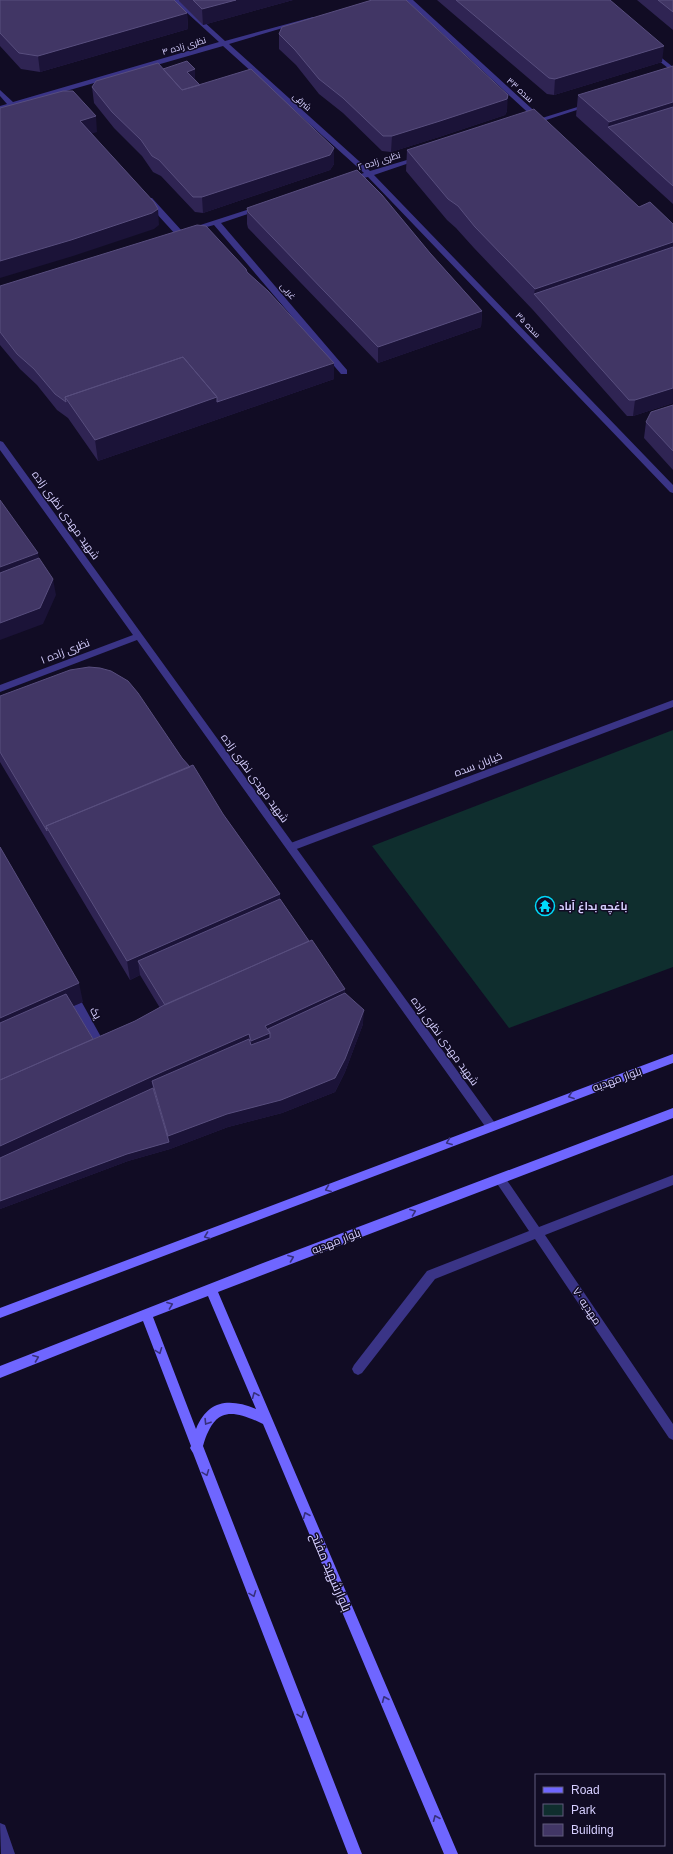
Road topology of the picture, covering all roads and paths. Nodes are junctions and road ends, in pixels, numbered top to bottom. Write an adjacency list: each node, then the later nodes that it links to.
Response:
1 (176, 0): 4 (street, شرقی)
2 (409, 0): 13 (street, سده ۳۳)
3 (320, 15): 4 (street, نظری زاده ۴)
4 (223, 44): 8 (street, نظری زاده ۴); 16 (street, شرقی)
5 (643, 45): 6 (street)
6 (673, 70)
7 (0, 92): 11 (street)
8 (53, 93): 9 (street); 11 (street, نظری زاده ۴)
9 (58, 99)
10 (599, 102): 13 (street)
11 (12, 105): 12 (street, نظری زاده ۴)
12 (0, 108)
13 (543, 123): 14 (street)
14 (526, 125)
15 (429, 155): 16 (street, نظری زاده ۲)
16 (370, 174): 17 (street, نظری زاده ۲); 23 (street, سده ۳۵)
17 (340, 183)
18 (142, 192): 20 (street)
19 (268, 206): 20 (street)
20 (216, 222): 21 (street, غربی)
21 (344, 372)
22 (0, 444): 24 (street, شهید مهدی نظری زاده)
23 (673, 490)
24 (138, 636): 25 (street, نظری زاده ۱); 27 (street, شهید مهدی نظری زاده)
25 (0, 689)
26 (673, 703): 27 (street, خیابان سده)
27 (291, 847): 32 (street, شهید مهدی نظری زاده)
28 (64, 980): 29 (street, یک)
29 (106, 1056)
30 (673, 1058): 32 (main road, بلوار مهدیه, one-way to 32)
31 (673, 1113): 33 (main road, بلوار مهدیه)
32 (491, 1126): 37 (main road, بلوار مهدیه, one-way to 37)
33 (500, 1179): 35 (street, مهدیه ۷۰); 36 (main road, بلوار مهدیه, one-way to 33)
34 (673, 1180): 35 (street)
35 (536, 1233): 39 (street); 42 (street, مهدیه ۷۰)
36 (211, 1290): 38 (main road, بلوار مهدیه, one-way to 36); 41 (main road, بلوارشهید مفتح, one-way to 36)
37 (0, 1313)
38 (146, 1315): 40 (main road, بلوار مهدیه, one-way to 38); 43 (main road, one-way to 43)
39 (358, 1369)
40 (0, 1372)
41 (266, 1420): 43 (main road, one-way to 43); 47 (main road, بلوارشهید مفتح, one-way to 41)
42 (673, 1434)
43 (196, 1448): 46 (main road, one-way to 46)
44 (0, 1830): 45 (street)
45 (8, 1854)
46 (355, 1854)
47 (451, 1854)

